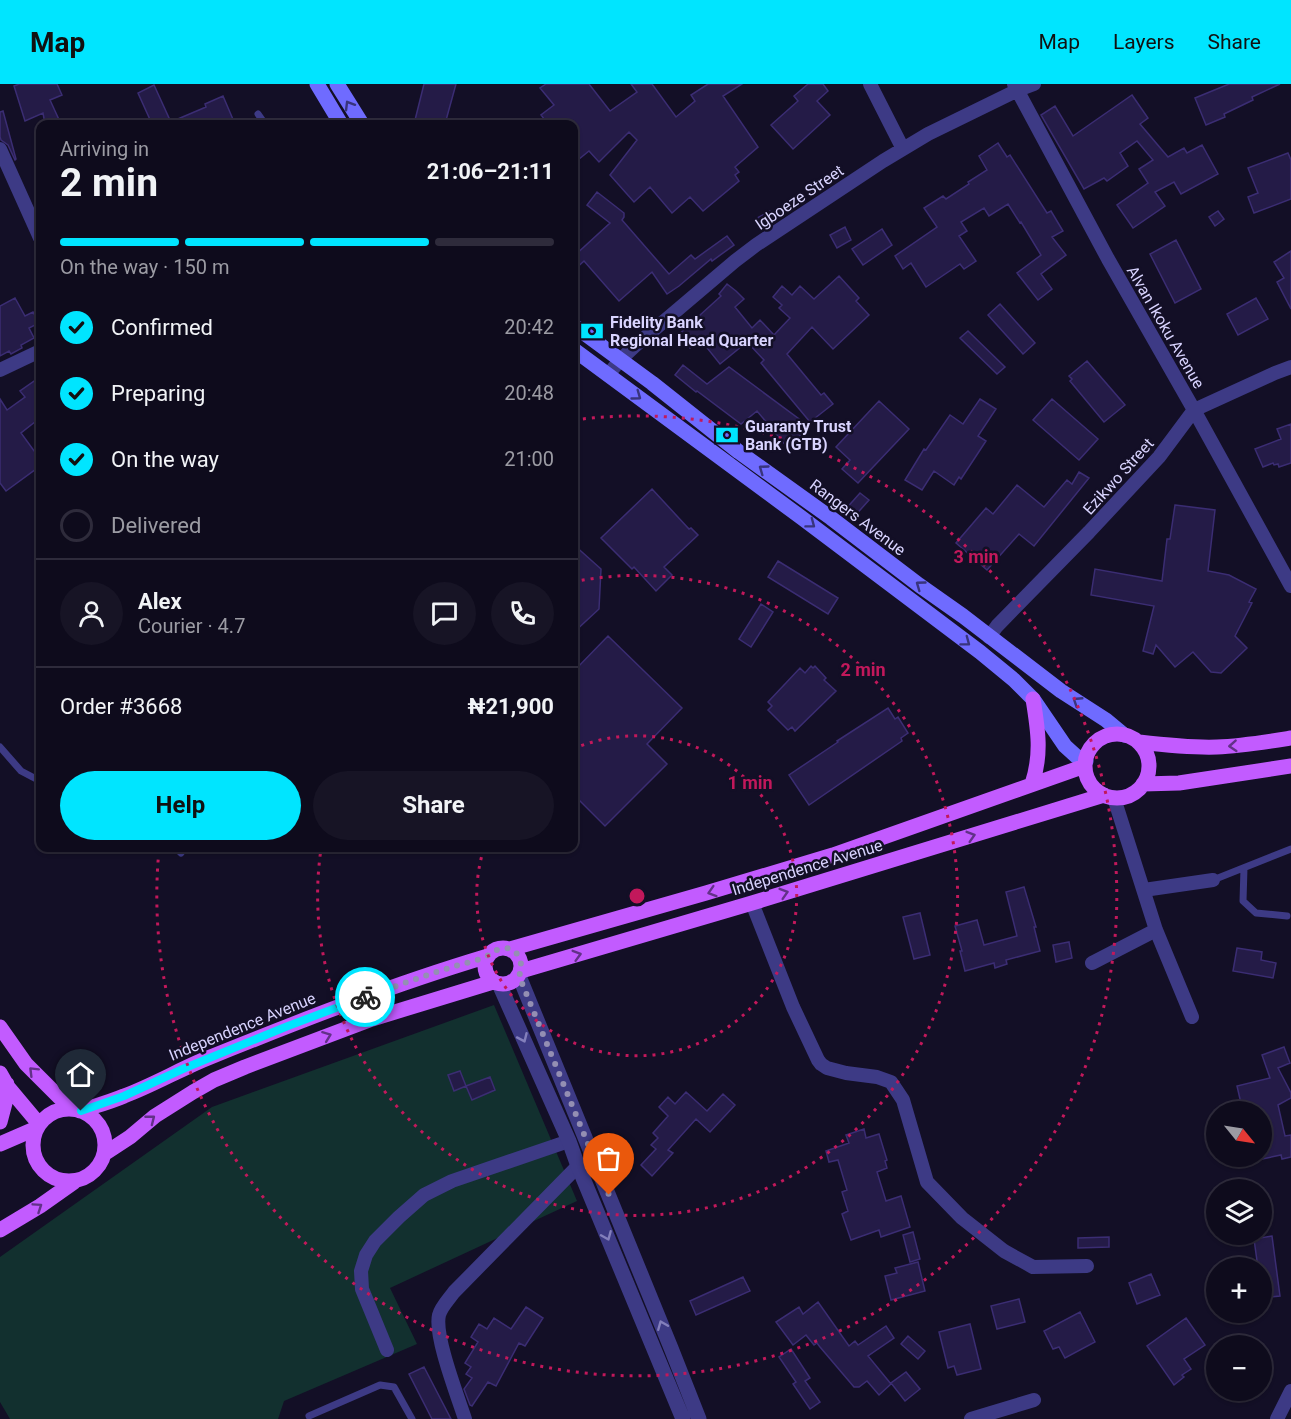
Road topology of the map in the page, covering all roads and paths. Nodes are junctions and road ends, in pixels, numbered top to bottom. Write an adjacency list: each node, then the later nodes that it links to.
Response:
1 (317, 84): 8 (main road)
2 (338, 84): 9 (main road, one-way to 2)
3 (870, 84): 11 (street)
4 (1034, 84): 5 (street, Igboeze Street)
5 (1016, 87): 11 (street, Igboeze Street); 20 (street, Alvan Ikoku Avenue)
6 (258, 114): 7 (lane)
7 (262, 120)
8 (339, 120)
9 (360, 120)
10 (0, 149): 12 (street)
11 (903, 149): 16 (street, Igboeze Street)
12 (36, 229)
13 (578, 329): 16 (main road, Rangers Avenue)
14 (36, 353): 18 (street)
15 (578, 353): 19 (main road)
16 (620, 360): 19 (street, Igboeze Street); 22 (main road, Rangers Avenue, one-way to 16)
17 (1291, 367): 20 (street, Ezikwo Street)
18 (0, 370)
19 (608, 375): 23 (main road, one-way to 23)
20 (1194, 410): 21 (street, Alvan Ikoku Avenue); 22 (street, Ezikwo Street)
21 (1291, 586)
22 (989, 636): 24 (main road, Rangers Avenue, one-way to 22)
23 (1033, 699): 28 (main road); 31 (main road)
24 (1124, 735): 26 (main road); 28 (main road)
25 (1291, 738): 26 (main road, one-way to 26)
26 (1139, 742): 32 (main road)
27 (0, 747): 30 (lane)
28 (1086, 764): 31 (main road, Independence Avenue); 33 (main road)
29 (1291, 766): 32 (main road)
30 (36, 779)
31 (1032, 784): 41 (main road, Independence Avenue, one-way to 41)
32 (1143, 784): 33 (main road)
33 (1109, 796): 37 (street); 38 (main road, Independence Avenue, one-way to 33)
34 (1291, 849): 35 (lane)
35 (1244, 868): 36 (lane); 39 (lane)
36 (1213, 880): 37 (street)
37 (1144, 890): 40 (street)
38 (752, 903): 44 (main road, Independence Avenue, one-way to 38); 58 (street)
39 (1287, 916)
40 (1156, 930): 43 (street); 46 (street)
41 (510, 949): 42 (main road); 44 (main road)
42 (488, 957): 45 (main road); 49 (main road, Independence Avenue)
43 (1092, 963)
44 (520, 974): 45 (main road); 59 (street, one-way to 44)
45 (496, 983): 52 (street, one-way to 52); 54 (main road, one-way to 45)
46 (1192, 1017)
47 (0, 1028): 49 (main road, one-way to 47)
48 (3, 1078): 50 (main road); 51 (main road)
49 (76, 1110): 51 (main road); 54 (main road)
50 (0, 1122)
51 (38, 1126): 53 (main road); 56 (main road)
52 (569, 1141): 55 (street); 60 (street)
53 (0, 1144)
54 (104, 1154): 56 (main road)
55 (578, 1166): 61 (street, one-way to 61); 66 (street)
56 (74, 1182): 57 (main road, one-way to 56)
57 (0, 1230)
58 (1087, 1266)
59 (671, 1348): 61 (street); 68 (street)
60 (387, 1350)
61 (656, 1353): 67 (street)
62 (1291, 1391): 70 (street)
63 (1034, 1400): 69 (street)
64 (309, 1416): 65 (lane)
65 (412, 1419)
66 (465, 1419)
67 (683, 1419)
68 (699, 1419)
69 (971, 1419)
70 (1277, 1419)

